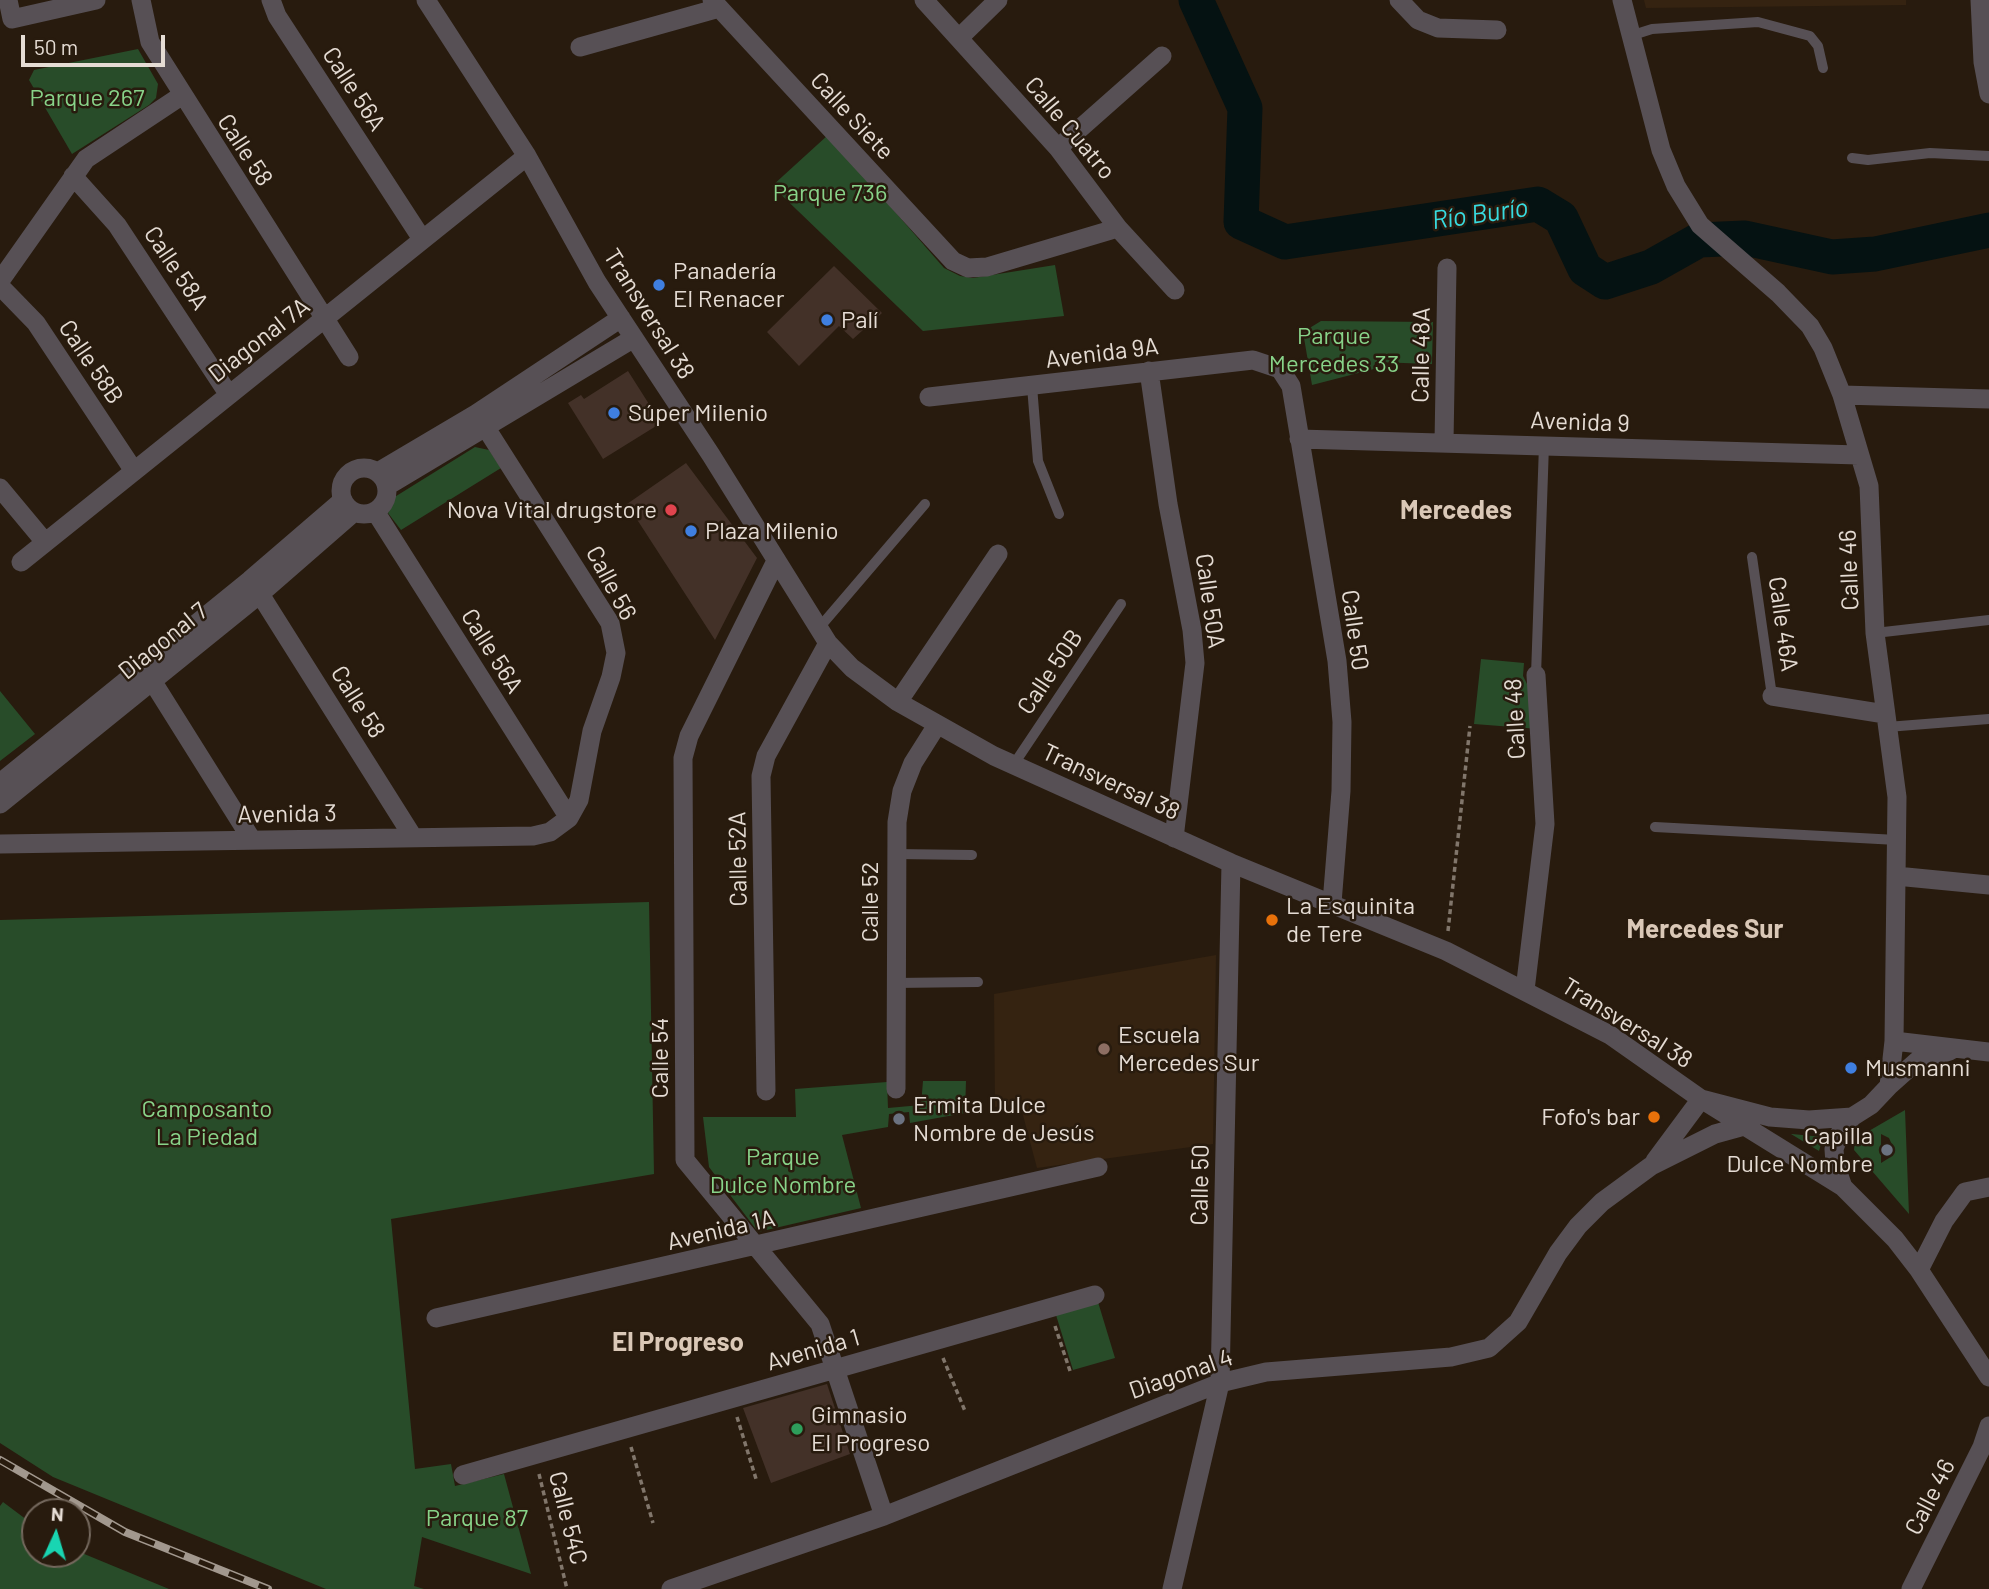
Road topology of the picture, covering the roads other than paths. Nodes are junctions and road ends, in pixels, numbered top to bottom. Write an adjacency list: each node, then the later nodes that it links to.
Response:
1 (8, 0): 2 (street)
2 (96, 0)
3 (141, 0): 19 (street, Calle 58)
4 (271, 0): 26 (street, Calle 56A)
5 (426, 0): 21 (street, Transversal 38)
6 (924, 0): 14 (street, Calle Cuatro)
7 (998, 0): 14 (street)
8 (1399, 0): 12 (street)
9 (1622, 0): 13 (street, Calle 46)
10 (1980, 0): 18 (street)
11 (715, 4): 15 (street); 25 (street, Calle Siete)
12 (1497, 30)
13 (1630, 36): 17 (lane); 38 (street, Calle 46)
14 (959, 38): 20 (street, Calle Cuatro)
15 (580, 47)
16 (1162, 56): 20 (street)
17 (1823, 68)
18 (1989, 93)
19 (181, 96): 24 (street); 31 (street, Calle 58)
20 (1058, 148): 25 (street, Calle Cuatro)
21 (527, 156): 26 (street, Diagonal 7A); 30 (street, Transversal 38)
22 (1989, 156): 23 (lane)
23 (1852, 158)
24 (73, 176): 28 (street); 37 (street, Calle 58A)
25 (1118, 228): 29 (street, Calle Cuatro)
26 (422, 239): 31 (street, Diagonal 7A)
27 (1447, 268): 43 (street, Calle 48A)
28 (0, 284): 46 (street, Calle 58B)
29 (1175, 290)
30 (621, 318): 32 (street, Transversal 38); 41 (street, Diagonal 7)
31 (325, 320): 33 (street, Calle 58); 37 (street, Diagonal 7A)
32 (634, 338): 41 (street, Diagonal 7); 56 (street, Transversal 38)
33 (349, 358)
34 (1280, 369): 35 (street, Avenida 9A); 42 (street, Calle 50)
35 (1149, 371): 36 (street, Avenida 9A); 76 (street, Calle 50A)
36 (1032, 386): 39 (street, Avenida 9A); 52 (lane)
37 (229, 395): 46 (street, Diagonal 7A)
38 (1842, 395): 40 (street); 45 (street, Calle 46)
39 (929, 397)
40 (1989, 399)
41 (481, 421): 47 (street, Diagonal 7); 73 (street, Calle 56)
42 (1299, 439): 43 (street, Avenida 9); 85 (street, Calle 50)
43 (1444, 442): 44 (street, Avenida 9)
44 (1544, 445): 45 (street, Avenida 9); 64 (lane, Calle 48)
45 (1860, 455): 61 (street, Calle 46)
46 (134, 471): 53 (street, Diagonal 7A)
47 (382, 479): 50 (street, Diagonal 7); 51 (street)
48 (0, 488): 53 (street)
49 (925, 504): 62 (lane)
50 (348, 506): 51 (street); 58 (street, Diagonal 7)
51 (375, 512): 73 (street, Calle 56A)
52 (1059, 514)
53 (45, 542): 57 (street, Diagonal 7A)
54 (998, 554): 66 (street)
55 (1752, 557): 65 (lane, Calle 46A)
56 (776, 561): 62 (street, Transversal 38); 102 (street, Calle 54)
57 (21, 562)
58 (255, 587): 63 (street, Diagonal 7); 75 (street, Calle 58)
59 (1121, 604): 70 (lane, Calle 50B)
60 (1989, 620): 61 (lane)
61 (1875, 633): 68 (street, Calle 46)
62 (823, 636): 66 (street, Transversal 38); 94 (street, Calle 52A)
63 (148, 674): 71 (street, Diagonal 7); 72 (street, Diagonal 7); 77 (street)
64 (1536, 675): 88 (street, Calle 48)
65 (1772, 696): 68 (street)
66 (898, 702): 69 (street, Transversal 38)
67 (1989, 719): 68 (lane)
68 (1886, 721): 78 (street, Calle 46)
69 (937, 725): 70 (street, Transversal 38); 80 (street, Calle 52)
70 (1014, 764): 76 (street, Transversal 38)
71 (0, 783)
72 (0, 804)
73 (569, 818): 75 (street, Avenida 3)
74 (1655, 827): 78 (lane)
75 (413, 837): 77 (street, Avenida 3)
76 (1174, 838): 82 (street, Transversal 38)
77 (251, 840): 79 (street, Avenida 3)
78 (1897, 841): 83 (street, Calle 46)
79 (0, 844)
80 (894, 854): 81 (lane); 87 (street, Calle 52)
81 (972, 855)
82 (1231, 863): 85 (street, Transversal 38); 108 (street, Calle 50)
83 (1896, 876): 84 (street); 89 (street, Calle 46)
84 (1989, 885)
85 (1332, 903): 88 (street, Transversal 38)
86 (978, 982): 87 (lane)
87 (895, 983): 93 (street, Calle 52)
88 (1525, 990): 95 (street, Transversal 38)
89 (1894, 1041): 90 (street); 92 (street, Calle 46)
90 (1965, 1048): 91 (street); 92 (street)
91 (1989, 1052)
92 (1889, 1086): 96 (street)
93 (896, 1089)
94 (766, 1091)
95 (1702, 1099): 96 (street); 97 (street, Transversal 38); 98 (street, Diagonal 4)
96 (1852, 1117): 100 (street)
97 (1744, 1126): 98 (street, Diagonal 4); 100 (street, Transversal 38)
98 (1651, 1166): 108 (street, Diagonal 4)
99 (1098, 1167): 102 (street, Avenida 1A)
100 (1843, 1186): 103 (street, Transversal 38)
101 (1989, 1186): 103 (street)
102 (754, 1248): 105 (street, Avenida 1A); 106 (street, Calle 54)
103 (1919, 1269): 107 (street, Transversal 38)
104 (1095, 1295): 106 (street, Avenida 1)
105 (436, 1318)
106 (833, 1369): 110 (street, Avenida 1); 111 (street, Calle 54)
107 (1989, 1377)
108 (1220, 1383): 111 (street, Diagonal 4); 113 (street, Calle 50)
109 (1989, 1426): 114 (street, Calle 46)
110 (463, 1475)
111 (884, 1516): 112 (street, Diagonal 4)
112 (671, 1589)
113 (1172, 1589)
114 (1911, 1589)

